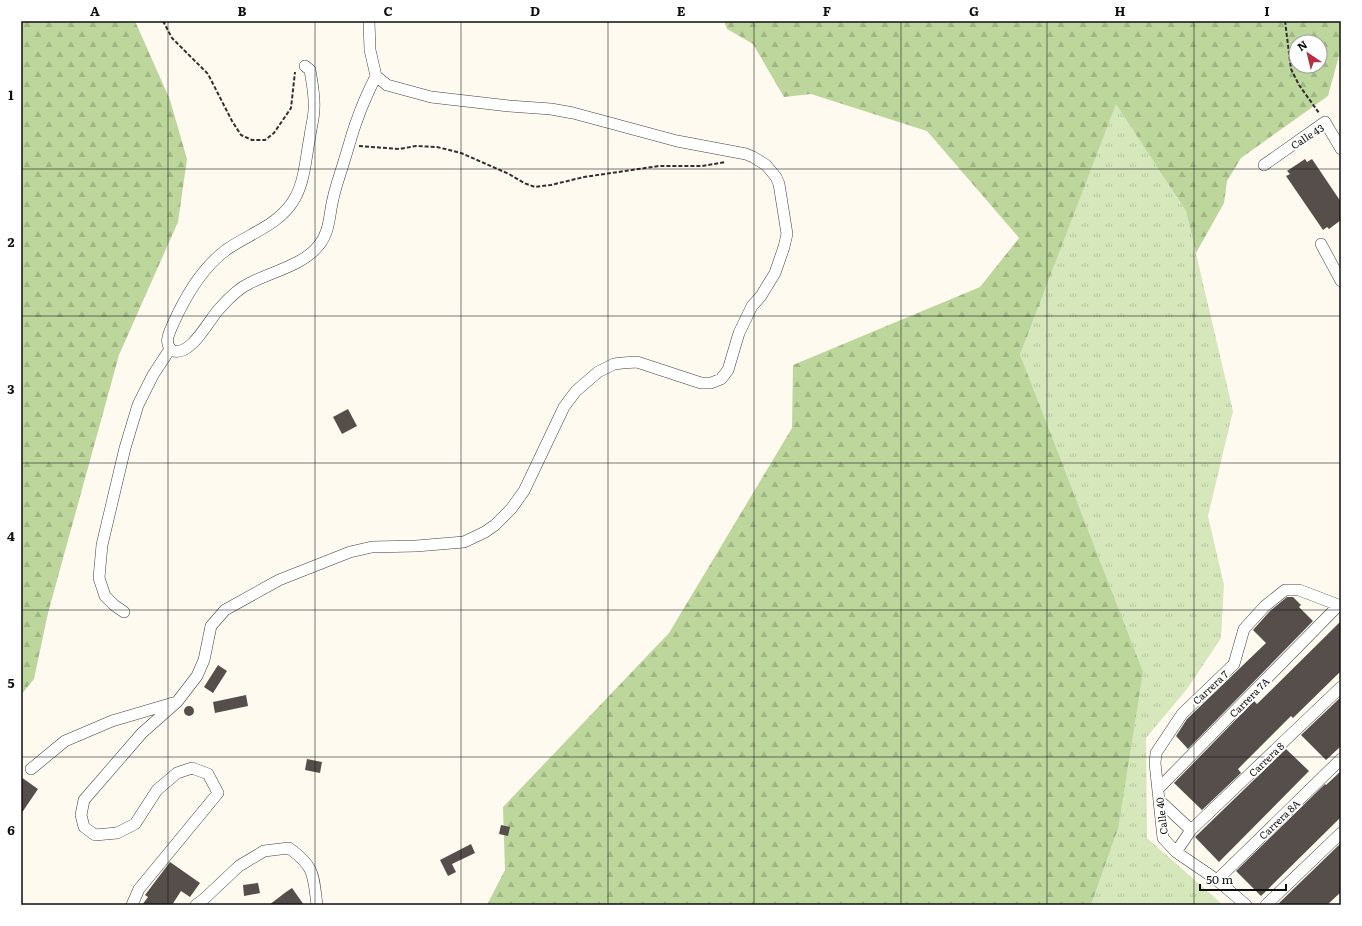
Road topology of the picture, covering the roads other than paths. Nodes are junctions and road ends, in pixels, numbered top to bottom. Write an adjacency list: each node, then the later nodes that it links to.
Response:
1 (369, 21): 3 (street)
2 (305, 66): 8 (street)
3 (376, 76): 8 (street); 12 (street)
4 (1341, 149): 5 (street, Calle 43)
5 (1264, 165)
6 (1321, 244): 7 (street)
7 (1341, 282)
8 (170, 348): 10 (street)
9 (1340, 605): 13 (street, Carrera 7); 16 (street, Carrera 7A)
10 (124, 612)
11 (1341, 687): 18 (street, Carrera 8)
12 (177, 702): 15 (street); 22 (street)
13 (1165, 738): 16 (street, Calle 40)
14 (1341, 759): 21 (street, Carrera 8A)
15 (31, 769)
16 (1158, 789): 17 (street, Calle 40)
17 (1160, 801): 18 (street); 20 (street, Calle 40)
18 (1191, 830): 20 (street, Carrera 8)
19 (1341, 833): 26 (street)
20 (1176, 852): 21 (street, Calle 40)
21 (1217, 880): 25 (street, Calle 40)
22 (132, 905)
23 (196, 905): 24 (street)
24 (317, 905)
25 (1246, 905)
26 (1266, 905)

